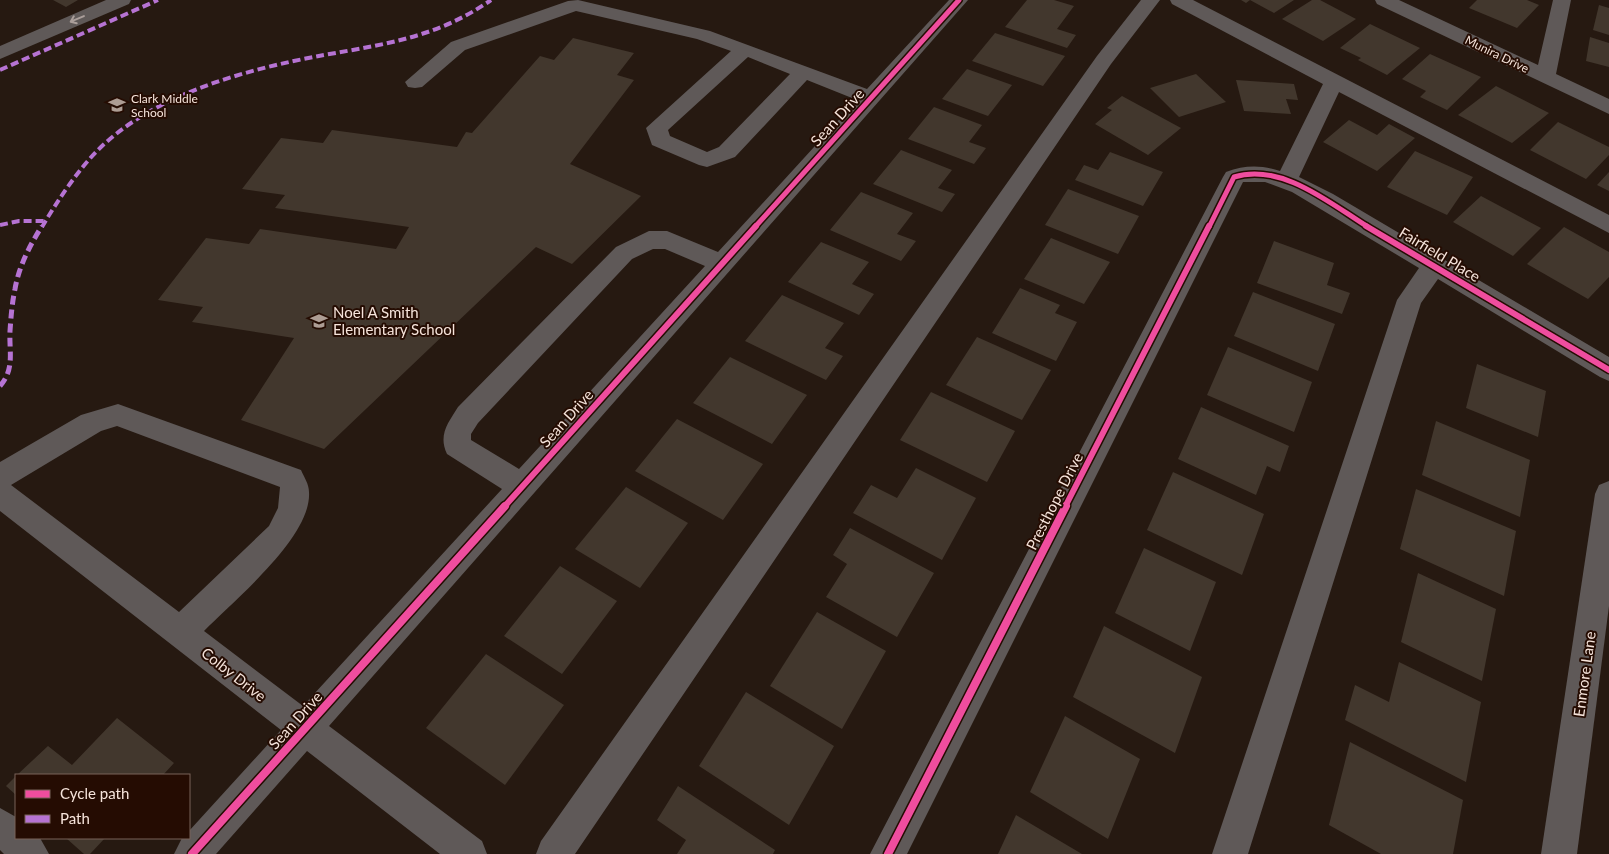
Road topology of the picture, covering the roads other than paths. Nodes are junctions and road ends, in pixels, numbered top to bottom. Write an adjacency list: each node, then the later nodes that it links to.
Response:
1 (122, 0): 8 (street, one-way to 8)
2 (958, 0): 13 (street, Sean Drive)
3 (1150, 0): 31 (street)
4 (1179, 0): 11 (street)
5 (1384, 0): 10 (street, Munira Drive)
6 (1562, 0): 10 (street)
7 (745, 49): 9 (street); 9 (street); 12 (street)
8 (0, 52)
9 (803, 72): 13 (street)
10 (1544, 77): 14 (street, Munira Drive)
11 (1334, 80): 16 (street); 17 (street)
12 (414, 82)
13 (871, 98): 18 (street, Sean Drive)
14 (1609, 108)
15 (1253, 174): 16 (street, Fairfield Place); 32 (street, Presthope Drive)
16 (1286, 181): 19 (street, Fairfield Place)
17 (1609, 224)
18 (722, 263): 22 (street, Sean Drive); 22 (street)
19 (1435, 265): 20 (street, Fairfield Place); 33 (street)
20 (1609, 370)
21 (0, 477): 25 (street)
22 (522, 486): 26 (street, Sean Drive)
23 (0, 494): 25 (street, Colby Drive)
24 (1609, 494): 34 (street, Enmore Lane)
25 (180, 633): 26 (street, Colby Drive)
26 (304, 729): 29 (street, Sean Drive); 30 (street, Colby Drive)
27 (0, 826): 28 (street)
28 (31, 854)
29 (192, 854)
30 (469, 854)
31 (554, 854)
32 (888, 854)
33 (1230, 854)
34 (1559, 854)

